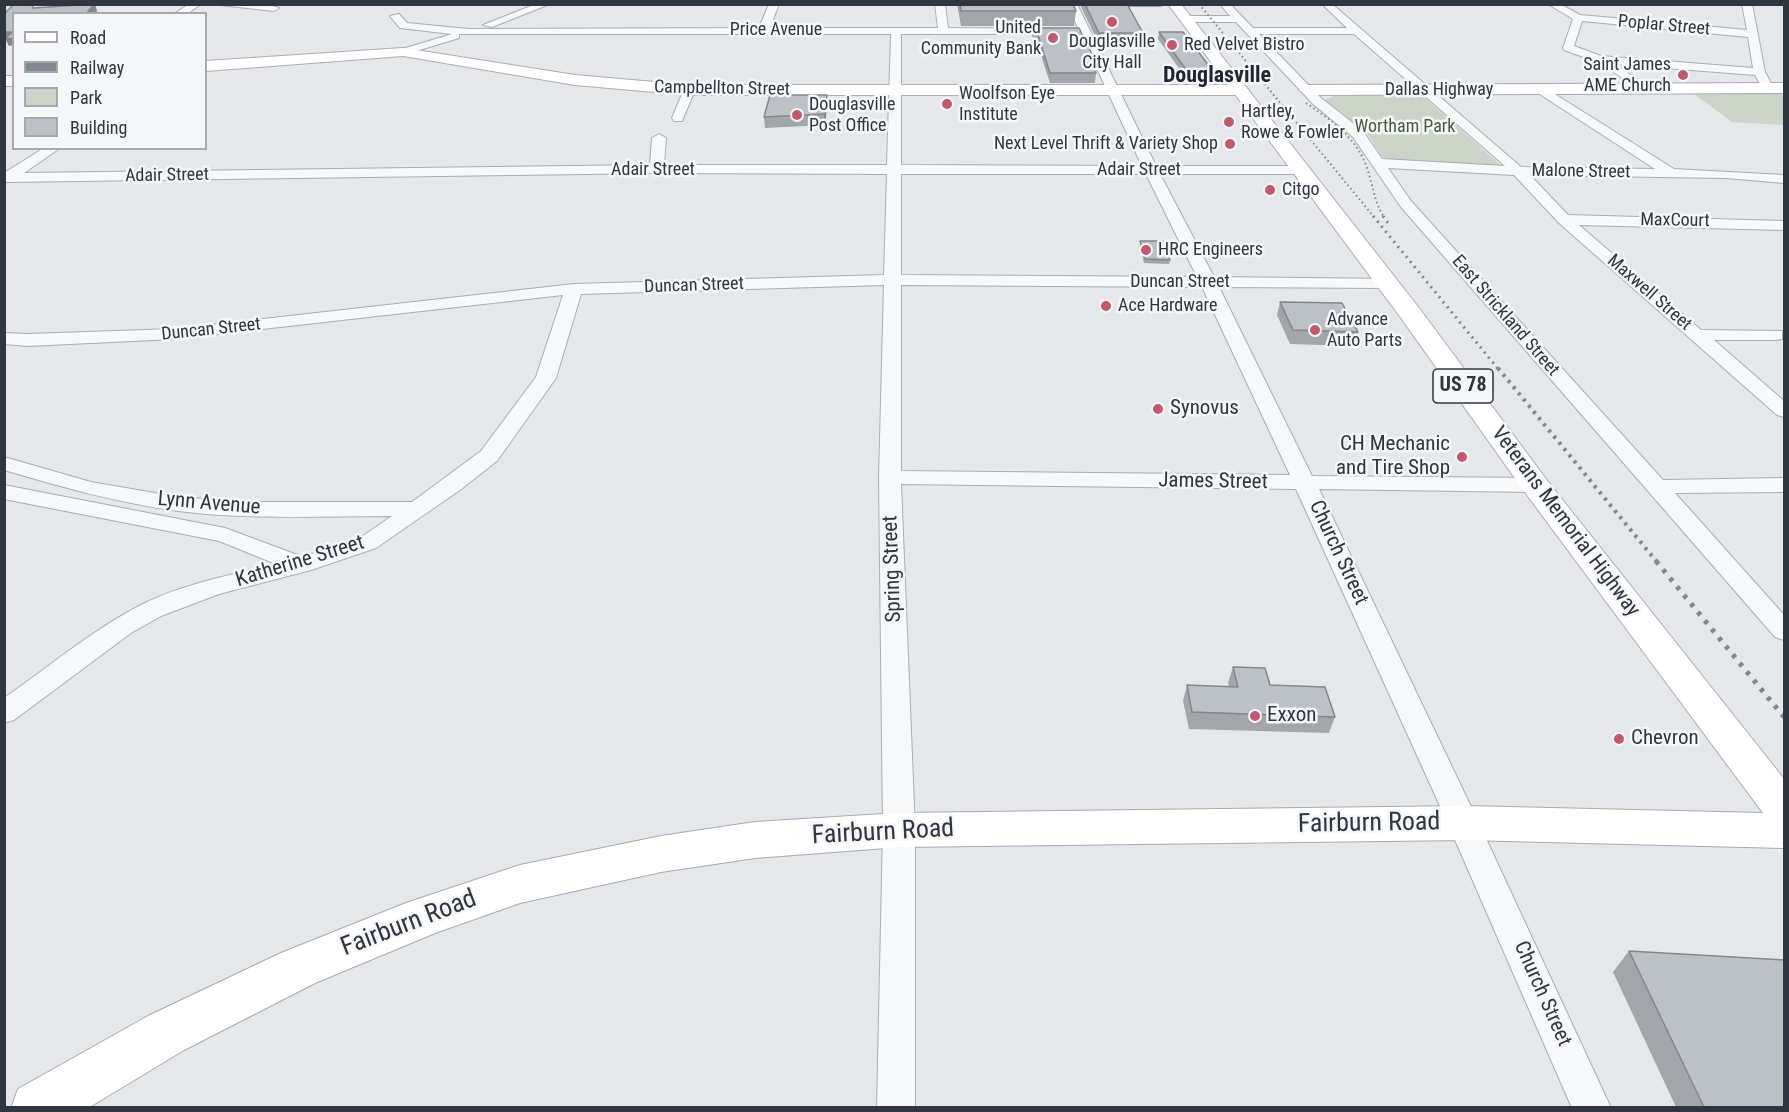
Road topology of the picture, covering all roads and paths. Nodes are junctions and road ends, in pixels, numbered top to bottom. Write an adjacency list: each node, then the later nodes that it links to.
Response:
1 (197, 4): 13 (street)
2 (215, 4): 12 (street)
3 (546, 4): 24 (street)
4 (774, 4): 18 (street)
5 (940, 4): 20 (street)
6 (1072, 4): 21 (street, Church Street)
7 (1174, 4): 16 (main road, Veterans Memorial Highway / US 78)
8 (1224, 4): 17 (street, East Strickland Street)
9 (1326, 4): 23 (street, Maxwell Street)
10 (1552, 4): 15 (street)
11 (1747, 4): 25 (street)
12 (274, 9)
13 (183, 12)
14 (395, 16): 24 (street)
15 (1578, 18): 25 (street, Poplar Street); 27 (street)
16 (1185, 19): 17 (street); 37 (main road, Veterans Memorial Highway / US 78)
17 (1237, 19): 22 (street, East Strickland Street)
18 (765, 30): 19 (street, Price Avenue); 24 (street, Price Avenue)
19 (896, 31): 20 (street, Price Avenue); 35 (street, Spring Street)
20 (943, 31): 21 (street, Price Avenue)
21 (1083, 31): 36 (street, Church Street)
22 (1248, 31): 23 (street); 30 (street, East Strickland Street)
23 (1356, 31): 38 (street, Maxwell Street)
24 (468, 32): 26 (street)
25 (1751, 34): 29 (street)
26 (403, 52): 28 (main road, Campbellton Street); 34 (main road, Campbellton Street)
27 (1600, 59): 29 (street); 31 (street)
28 (207, 66)
29 (1759, 72): 33 (street)
30 (1303, 86): 38 (main road, Dallas Highway); 43 (street, East Strickland Street)
31 (1643, 87): 32 (main road, Dallas Highway); 33 (main road, Dallas Highway)
32 (1570, 89): 33 (main road, Dallas Highway); 39 (main road, Dallas Highway)
33 (1777, 89)
34 (689, 90): 35 (main road, Campbellton Street); 40 (street)
35 (894, 90): 36 (main road, Campbellton Street); 45 (street, Spring Street)
36 (1110, 90): 37 (main road, Campbellton Street); 46 (street, Church Street)
37 (1241, 90): 47 (main road, Veterans Memorial Highway / US 78)
38 (1422, 90): 39 (main road, Dallas Highway); 48 (street, Maxwell Street)
39 (1542, 90): 49 (street)
40 (678, 118)
41 (659, 138): 44 (street)
42 (51, 150): 50 (street)
43 (1377, 163): 48 (street, Malone Street); 67 (street, East Strickland Street)
44 (657, 169): 45 (street, Adair Street); 50 (street, Adair Street)
45 (892, 169): 46 (street, Adair Street); 54 (street, Spring Street)
46 (1152, 170): 47 (street, Adair Street); 55 (street, Church Street)
47 (1302, 170): 56 (main road, Veterans Memorial Highway / US 78)
48 (1518, 171): 49 (street, Malone Street); 52 (street, Maxwell Street)
49 (1671, 173): 51 (street, Malone Street)
50 (6, 178)
51 (1785, 178)
52 (1564, 220): 53 (street, MaxCourt); 58 (street, Maxwell Street)
53 (1785, 225)
54 (892, 280): 55 (street, Duncan Street); 57 (street, Duncan Street); 63 (street, Spring Street)
55 (1206, 282): 56 (street, Duncan Street); 64 (street, Church Street)
56 (1387, 283): 65 (main road, Veterans Memorial Highway / US 78)
57 (574, 289): 60 (street, Duncan Street); 69 (street, Katherine Street)
58 (1697, 335): 59 (street); 61 (street, Maxwell Street)
59 (1776, 335)
60 (4, 338)
61 (1785, 411)
62 (4, 463): 69 (street, Lynn Avenue)
63 (890, 477): 64 (street, James Street); 75 (street, Spring Street)
64 (1305, 484): 65 (street, James Street); 74 (street, Church Street)
65 (1535, 485): 73 (main road, Veterans Memorial Highway / US 78)
66 (1785, 485): 67 (street)
67 (1657, 487): 71 (street, East Strickland Street)
68 (4, 492): 70 (street)
69 (417, 509): 70 (street, Katherine Street)
70 (302, 565): 72 (street, Katherine Street)
71 (1785, 631)
72 (4, 713)
73 (1785, 809)
74 (1466, 823): 75 (main road, Fairburn Road); 76 (main road, Fairburn Road); 79 (street, Church Street)
75 (899, 830): 77 (main road, Fairburn Road); 78 (street, Spring Street)
76 (1785, 831)
77 (37, 1107)
78 (896, 1107)
79 (1592, 1107)

